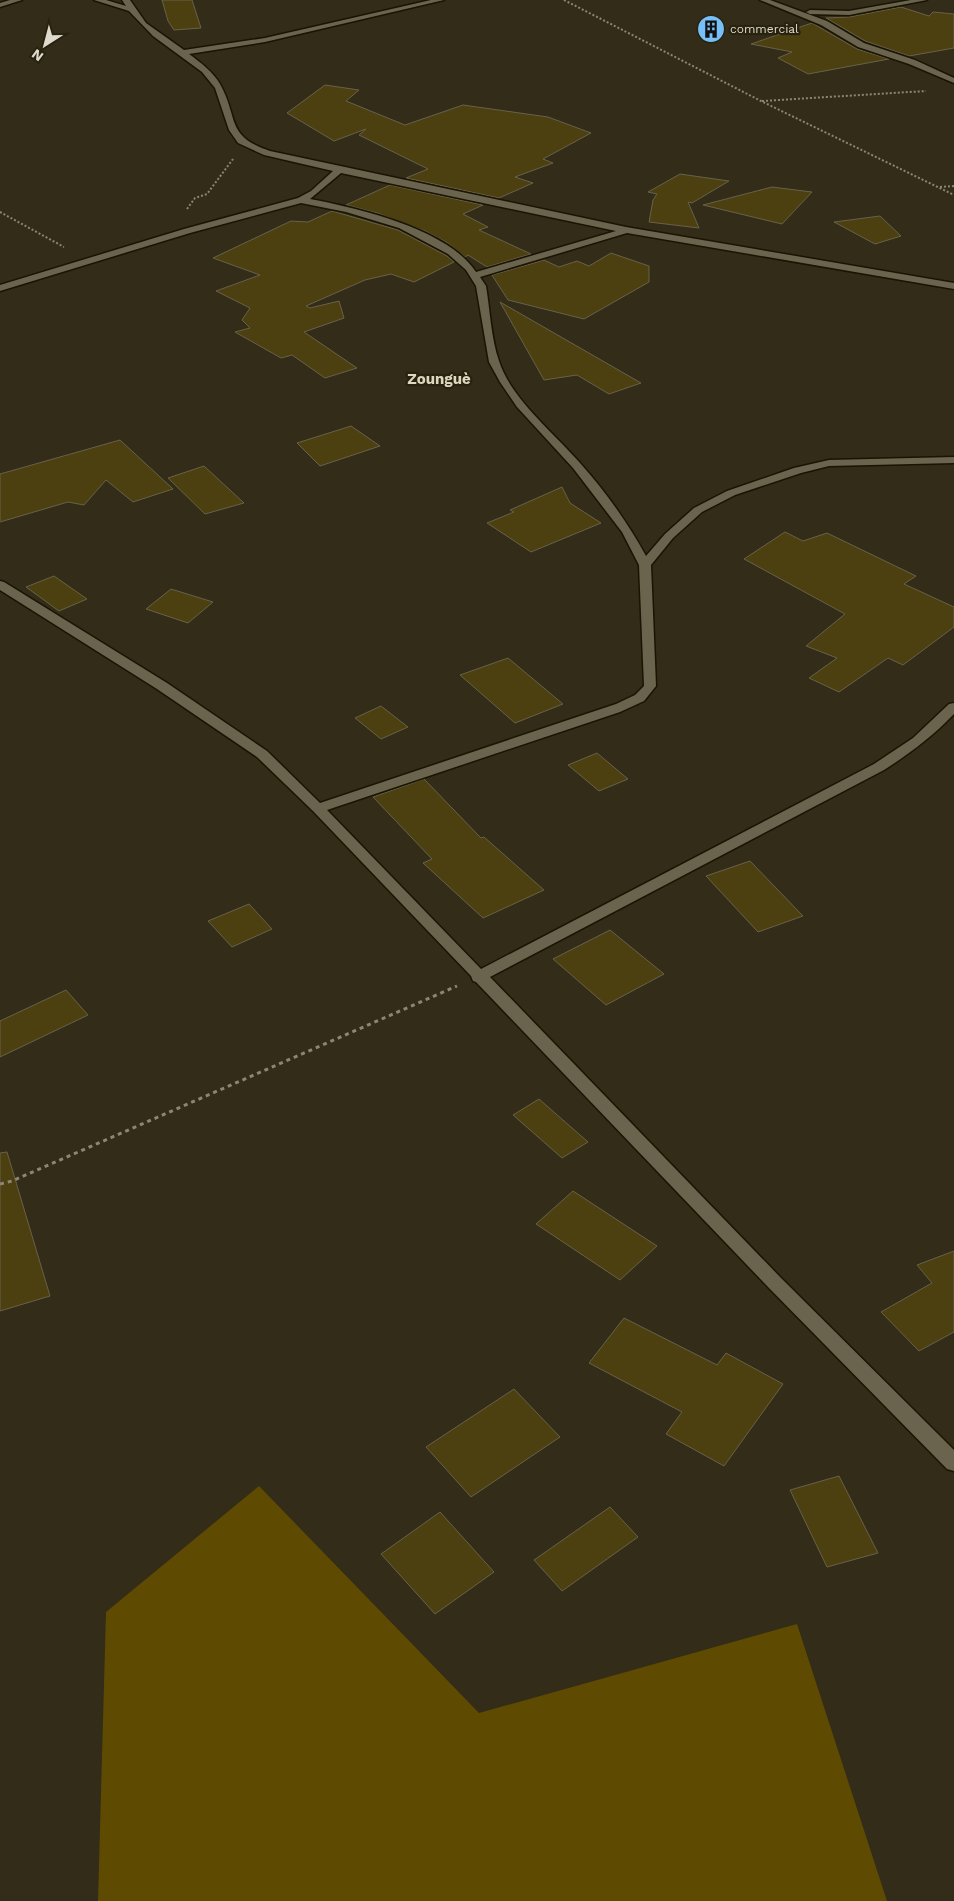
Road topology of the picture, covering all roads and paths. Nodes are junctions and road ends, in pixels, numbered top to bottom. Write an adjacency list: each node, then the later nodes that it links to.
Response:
1 (18, 0): 8 (street)
2 (98, 0): 9 (street)
3 (126, 0): 9 (street)
4 (440, 0): 11 (street)
5 (564, 0): 14 (path)
6 (764, 0): 10 (street)
7 (923, 0): 10 (street)
8 (0, 5)
9 (130, 9): 11 (street)
10 (791, 10): 12 (street)
11 (182, 53): 15 (street)
12 (954, 81)
13 (934, 91): 14 (path)
14 (761, 101): 18 (path)
15 (240, 140): 16 (street); 23 (path)
16 (339, 170): 20 (street); 22 (street)
17 (954, 186): 18 (path)
18 (940, 187): 19 (path)
19 (954, 195)
20 (301, 200): 23 (street); 25 (street)
21 (0, 212): 24 (path)
22 (626, 230): 25 (street); 26 (street)
23 (187, 231): 24 (street)
24 (88, 261): 27 (street)
25 (476, 275): 29 (street)
26 (954, 286)
27 (0, 288)
28 (954, 460): 29 (street)
29 (645, 565): 32 (street)
30 (0, 585): 32 (street)
31 (954, 707): 33 (street)
32 (318, 808): 33 (street)
33 (478, 977): 34 (path); 35 (street)
34 (0, 1184)
35 (954, 1463)

